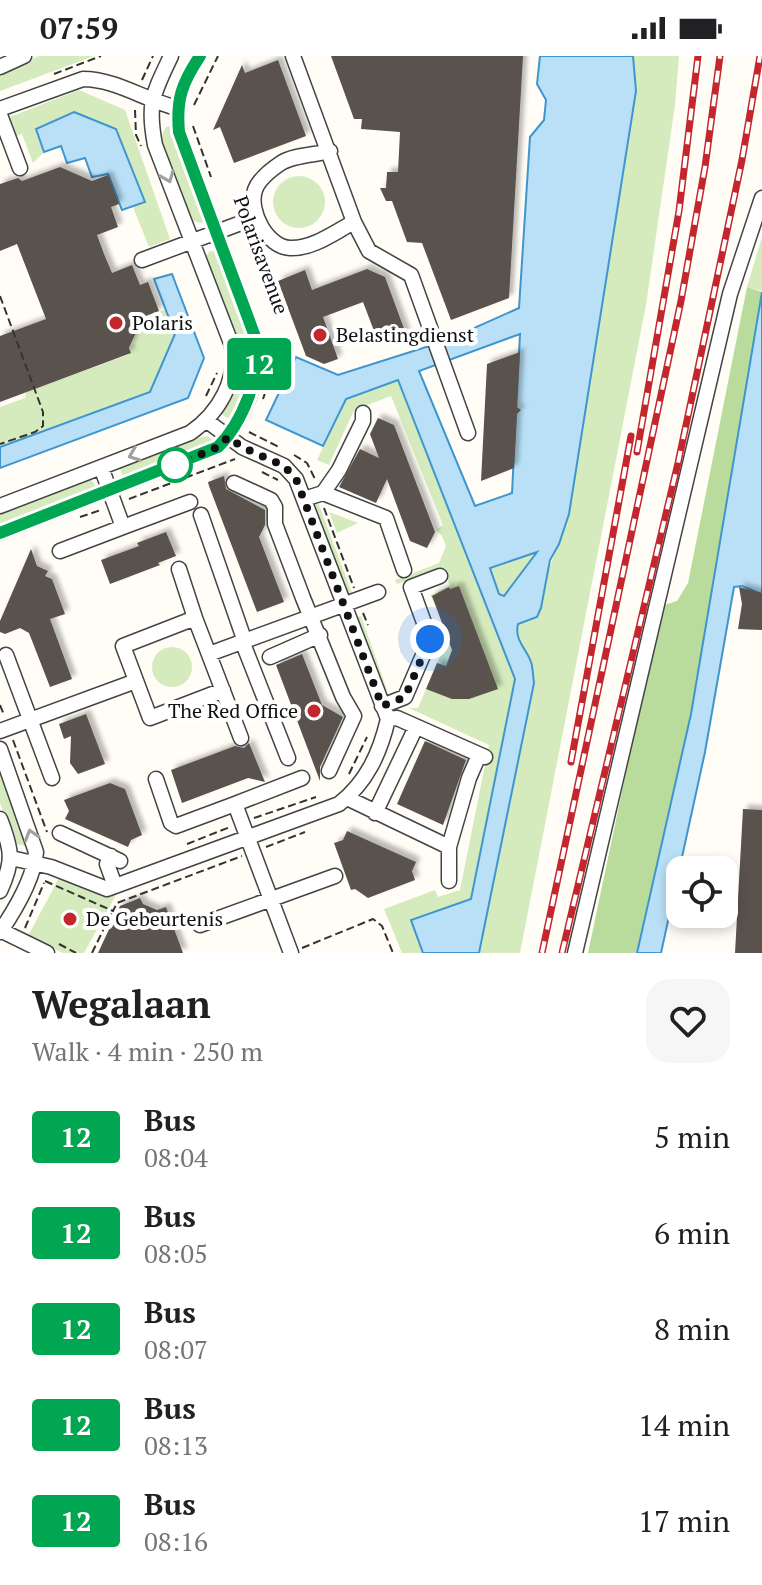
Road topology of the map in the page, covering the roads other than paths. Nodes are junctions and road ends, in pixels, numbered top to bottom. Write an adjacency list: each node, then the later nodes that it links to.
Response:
1 (24, 56): 5 (street)
2 (171, 56): 6 (street)
3 (200, 56): 7 (street)
4 (293, 56): 9 (street)
5 (0, 67)
6 (152, 102): 7 (street); 8 (street); 15 (street, one-way to 15)
7 (184, 110): 14 (street, Polarisavenue)
8 (0, 112): 10 (street)
9 (330, 151): 12 (street); 13 (street)
10 (20, 168)
11 (762, 198): 75 (street)
12 (257, 217): 13 (street); 14 (street)
13 (354, 222): 18 (street)
14 (216, 233): 15 (street); 19 (street, Polarisavenue)
15 (194, 241): 16 (street); 17 (street)
16 (142, 260)
17 (207, 421): 19 (street); 20 (street, one-way to 20)
18 (468, 433)
19 (228, 437): 24 (street); 25 (street)
20 (101, 467): 24 (street); 27 (street)
21 (335, 473): 23 (street)
22 (234, 483): 37 (street)
23 (323, 493): 25 (street); 33 (street)
24 (112, 498): 29 (street); 30 (street)
25 (304, 499): 36 (street)
26 (190, 502): 29 (street)
27 (0, 506)
28 (201, 515): 40 (street)
29 (123, 527): 31 (street)
30 (0, 533)
31 (60, 551)
32 (179, 569): 38 (street)
33 (404, 570)
34 (440, 576): 46 (street)
35 (378, 592): 36 (street)
36 (345, 604): 37 (street); 46 (street)
37 (312, 616): 39 (street); 40 (street)
38 (195, 618): 41 (street); 44 (street)
39 (320, 635): 43 (street); 53 (street)
40 (244, 639): 41 (street); 52 (street)
41 (209, 654): 45 (street)
42 (6, 655): 47 (street)
43 (270, 657)
44 (136, 681): 45 (street); 47 (street)
45 (223, 690): 50 (street)
46 (385, 713): 48 (street); 57 (street)
47 (30, 720): 49 (street); 54 (street)
48 (416, 727): 59 (street); 63 (street)
49 (4, 729)
50 (241, 738)
51 (0, 749): 65 (street, one-way to 51)
52 (288, 758)
53 (329, 771)
54 (52, 778)
55 (302, 778): 58 (street)
56 (156, 779): 58 (street)
57 (347, 798): 59 (street); 62 (street)
58 (235, 804): 62 (street)
59 (375, 813): 63 (street)
60 (0, 819): 64 (street)
61 (60, 833): 68 (street)
62 (249, 838): 68 (street); 70 (street)
63 (449, 847): 67 (street)
64 (11, 858): 65 (street); 69 (street)
65 (35, 863): 68 (street); 72 (street)
66 (335, 876): 70 (street)
67 (449, 881)
68 (115, 886)
69 (0, 891)
70 (272, 900): 71 (street); 74 (street)
71 (200, 925)
72 (0, 931): 73 (street)
73 (47, 953)
74 (293, 953)
75 (575, 953)

